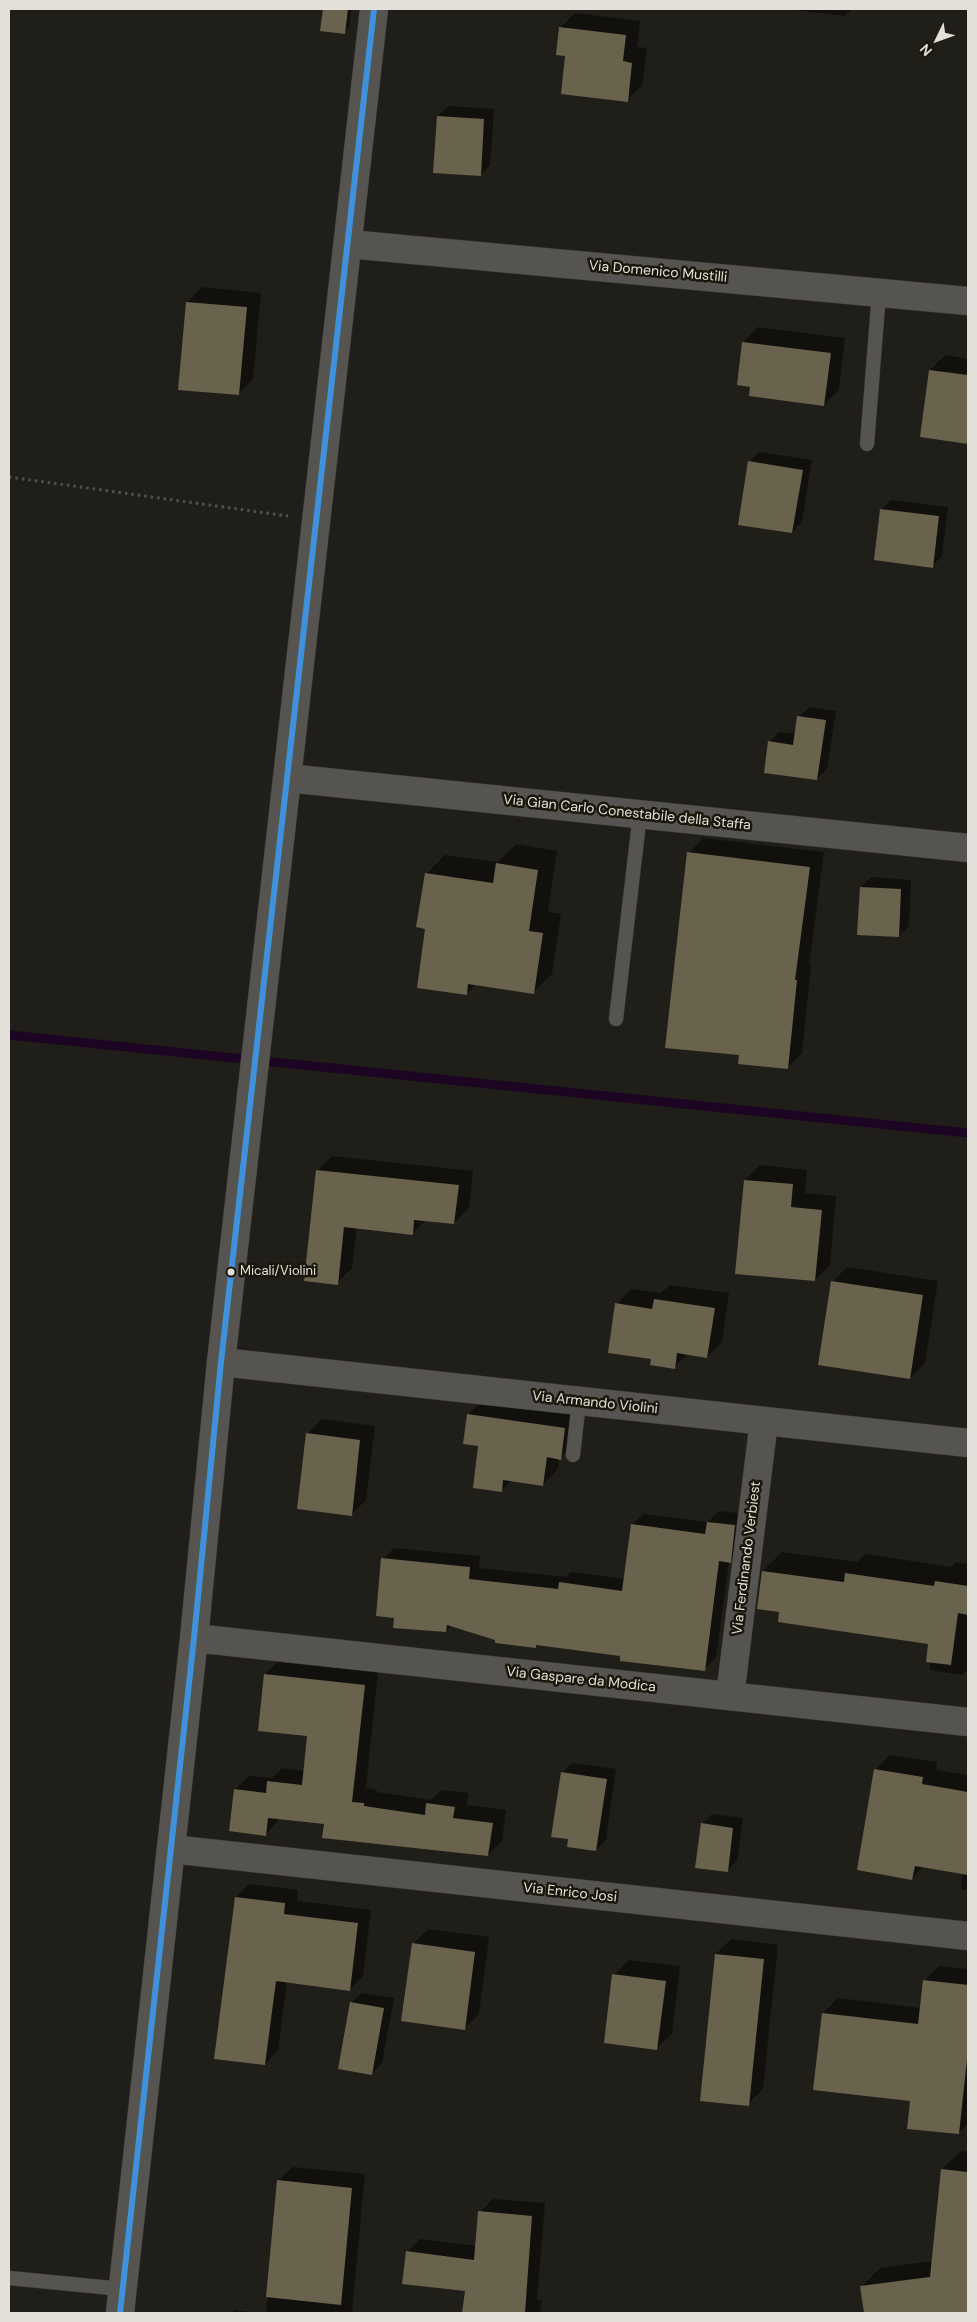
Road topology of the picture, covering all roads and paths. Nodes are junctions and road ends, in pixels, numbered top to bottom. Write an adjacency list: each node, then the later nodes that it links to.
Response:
1 (374, 9): 2 (street)
2 (348, 244): 3 (street, Via Domenico Mustilli); 7 (street)
3 (879, 292): 4 (street, Via Domenico Mustilli); 5 (lane)
4 (968, 301)
5 (866, 444)
6 (9, 477): 7 (path)
7 (316, 520): 8 (street)
8 (286, 778): 9 (street, Via Gian Carlo Conestabile della Staffa); 12 (street)
9 (640, 814): 10 (street, Via Gian Carlo Conestabile della Staffa); 11 (lane)
10 (968, 848)
11 (616, 1018)
12 (221, 1362): 13 (street, Via Armando Violini); 17 (street)
13 (578, 1401): 14 (street, Via Armando Violini); 16 (lane)
14 (764, 1421): 15 (street, Via Armando Violini); 18 (street, Via Ferdinando Verbiest)
15 (968, 1443)
16 (573, 1455)
17 (194, 1638): 18 (street, Via Gaspare da Modica); 20 (street)
18 (730, 1696): 19 (street, Via Gaspare da Modica)
19 (968, 1722)
20 (171, 1849): 21 (street, Via Enrico Josi); 23 (street)
21 (968, 1936)
22 (9, 2278): 23 (lane)
23 (121, 2301)

